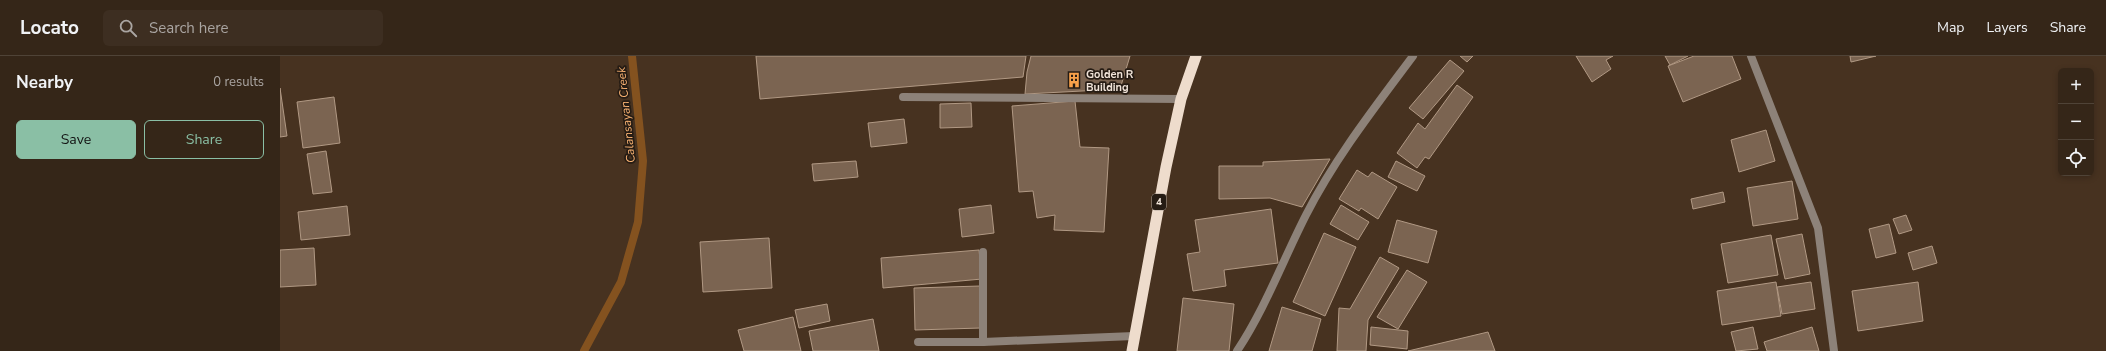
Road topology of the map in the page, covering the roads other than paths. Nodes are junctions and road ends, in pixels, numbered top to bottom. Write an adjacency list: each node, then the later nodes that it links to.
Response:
1 (1196, 56): 5 (highway, 4)
2 (1413, 56): 11 (street)
3 (1751, 56): 12 (street)
4 (903, 97): 5 (street)
5 (1181, 99): 7 (highway, 4)
6 (983, 252): 9 (street)
7 (1134, 336): 9 (street); 10 (highway, 4)
8 (918, 342): 9 (street)
9 (983, 342)
10 (1132, 351)
11 (1237, 351)
12 (1834, 351)

